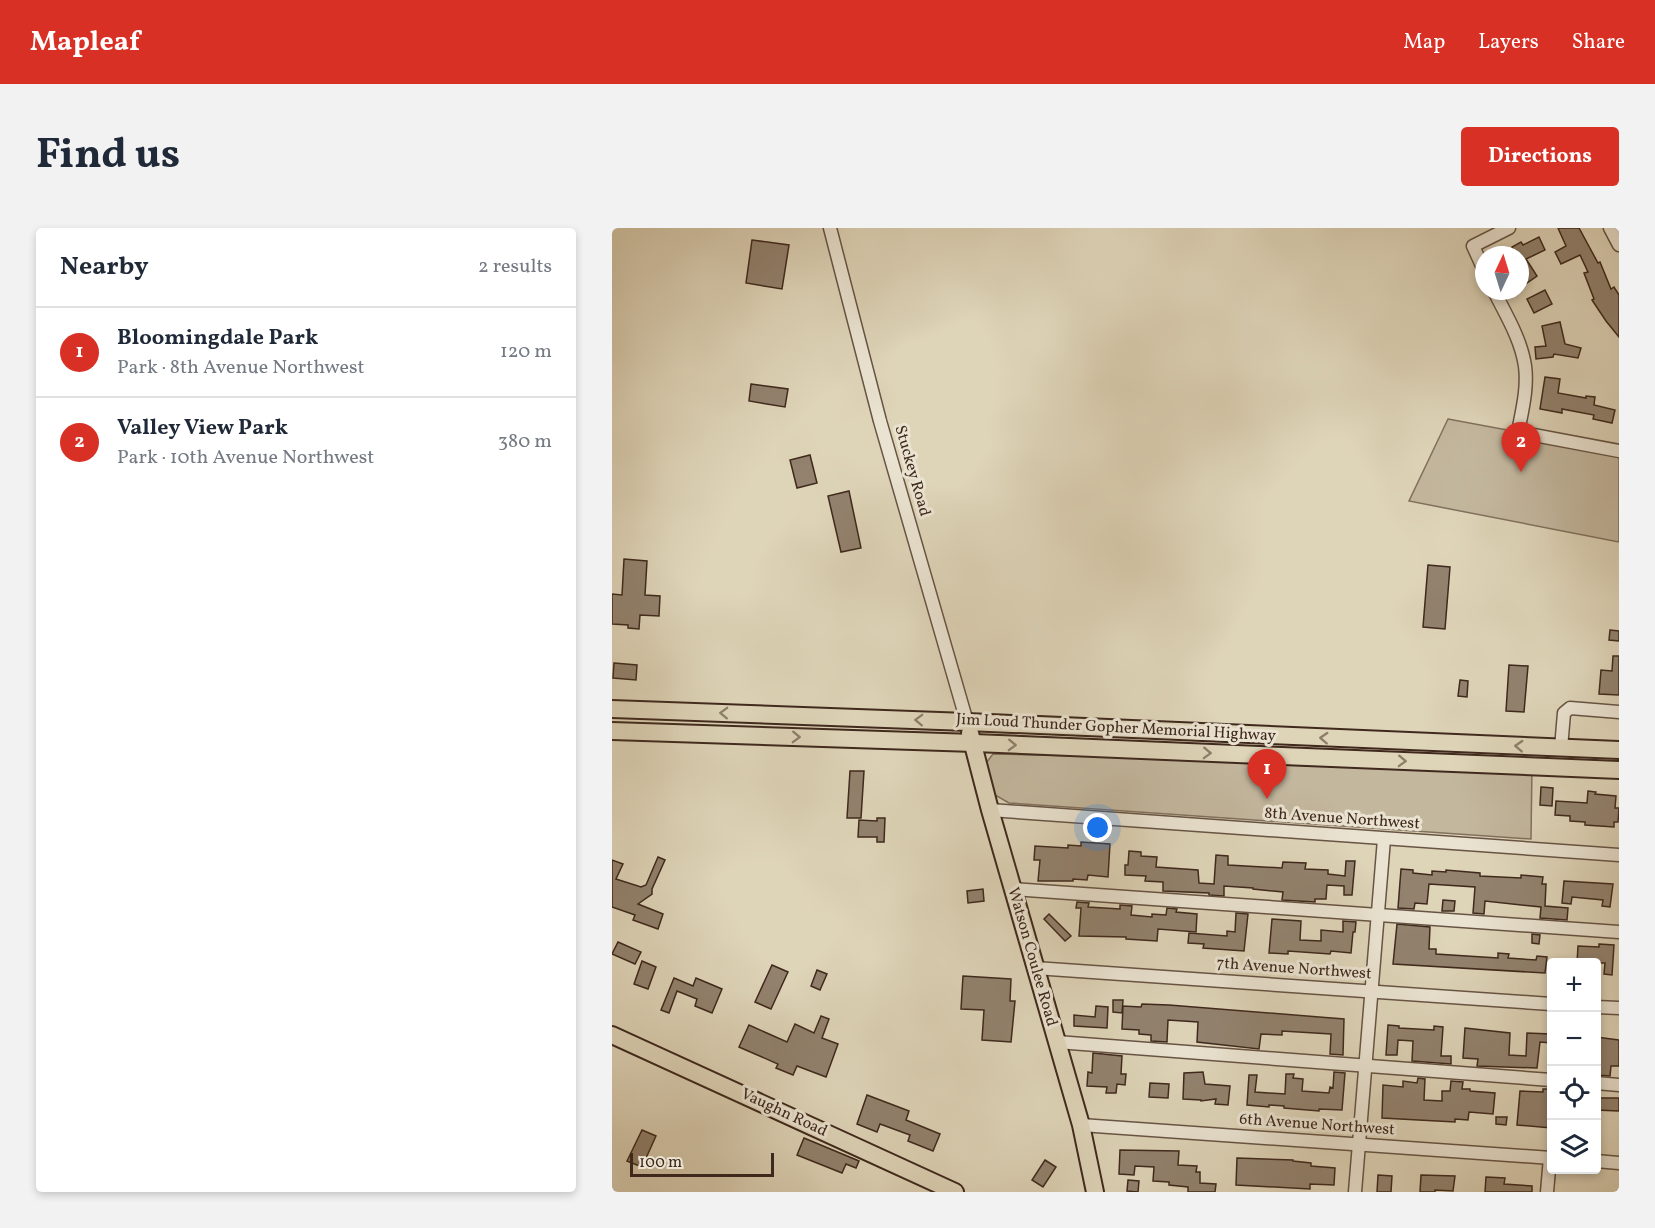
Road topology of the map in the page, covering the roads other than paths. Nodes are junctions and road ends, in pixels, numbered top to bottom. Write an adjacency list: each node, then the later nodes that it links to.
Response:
1 (830, 228): 10 (street, Stuckey Road)
2 (1509, 228): 5 (street)
3 (1610, 228): 4 (street)
4 (1619, 244)
5 (1475, 250)
6 (1499, 300): 7 (street)
7 (1619, 451)
8 (612, 709): 10 (main road, Jim Loud Thunder Gopher Memorial Highway, one-way to 8)
9 (1619, 712): 13 (street)
10 (967, 722): 12 (main road, Watson Coulee Road); 13 (main road, Jim Loud Thunder Gopher Memorial Highway, one-way to 10)
11 (612, 731): 12 (main road, Jim Loud Thunder Gopher Memorial Highway, one-way to 12)
12 (974, 743): 15 (main road, Jim Loud Thunder Gopher Memorial Highway, one-way to 15); 16 (main road, Watson Coulee Road)
13 (1561, 748): 14 (main road, Jim Loud Thunder Gopher Memorial Highway)
14 (1619, 750)
15 (1619, 770)
16 (990, 810): 17 (street, 8th Avenue Northwest); 19 (main road, Watson Coulee Road)
17 (1384, 838): 18 (street, 8th Avenue Northwest); 20 (street)
18 (1619, 855)
19 (1013, 889): 20 (street); 22 (main road, Watson Coulee Road)
20 (1378, 914): 21 (street); 23 (street)
21 (1619, 932)
22 (1035, 968): 23 (street, 7th Avenue Northwest); 28 (main road, Watson Coulee Road)
23 (1371, 991): 24 (street, 7th Avenue Northwest); 29 (street)
24 (1547, 1004)
25 (1601, 1007): 26 (street)
26 (1619, 1008)
27 (612, 1035): 39 (main road, Vaughn Road)
28 (1057, 1042): 29 (street); 33 (main road, Watson Coulee Road)
29 (1365, 1065): 30 (street); 34 (street)
30 (1547, 1080)
31 (1601, 1083): 32 (street)
32 (1619, 1085)
33 (1081, 1125): 34 (street, 6th Avenue Northwest); 40 (main road, Watson Coulee Road)
34 (1358, 1143): 35 (street, 6th Avenue Northwest); 41 (street)
35 (1547, 1158)
36 (1601, 1161): 37 (street)
37 (1619, 1163)
38 (1549, 1174): 42 (street)
39 (955, 1192)
40 (1095, 1192)
41 (1355, 1192)
42 (1547, 1192)

